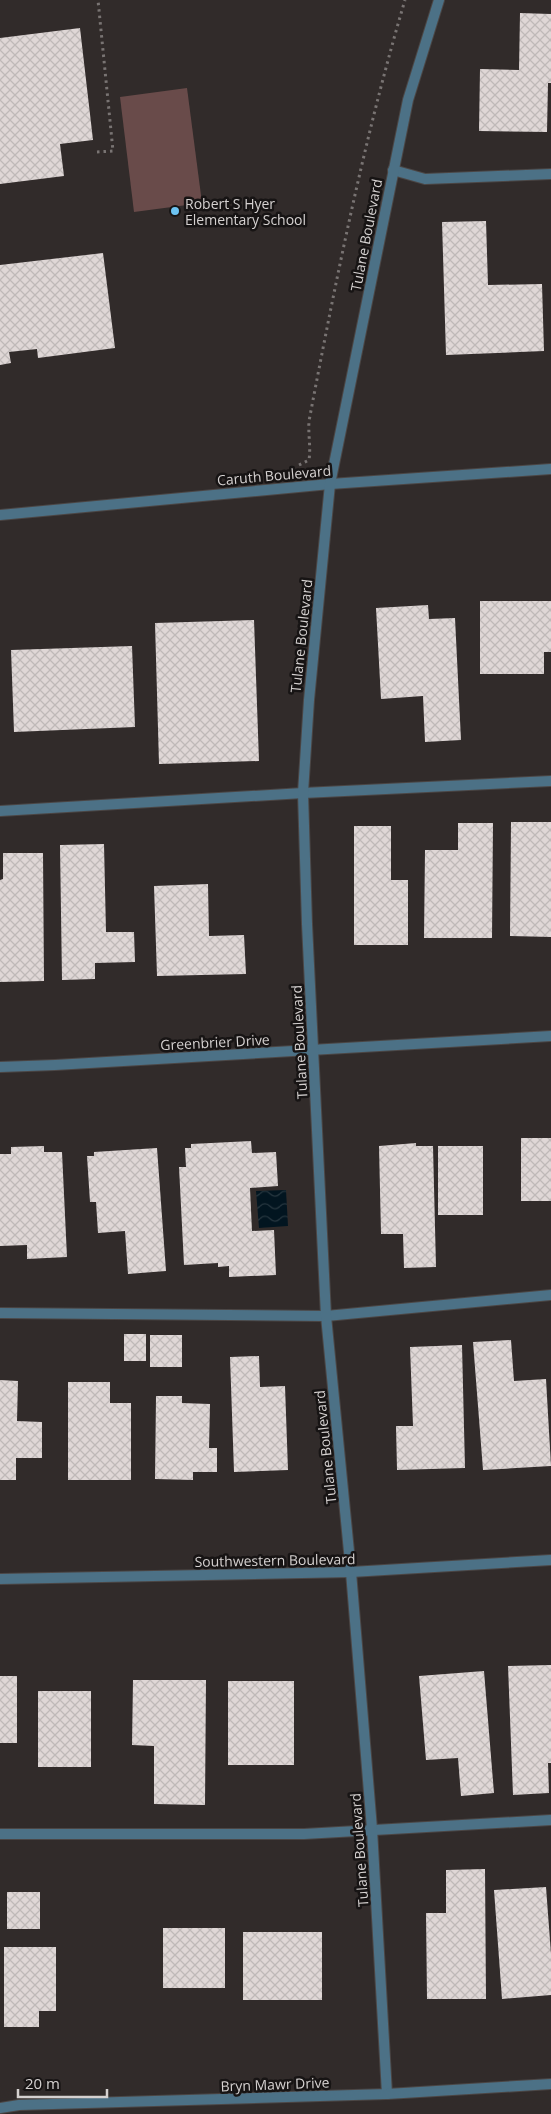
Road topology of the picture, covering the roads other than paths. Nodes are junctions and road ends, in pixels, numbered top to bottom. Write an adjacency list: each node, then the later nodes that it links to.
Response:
1 (439, 0): 2 (street, Tulane Boulevard)
2 (393, 170): 3 (street); 5 (street, Tulane Boulevard)
3 (551, 174)
4 (551, 469): 5 (street, Caruth Boulevard)
5 (330, 484): 6 (street, Caruth Boulevard); 8 (street, Tulane Boulevard)
6 (0, 514)
7 (551, 781): 8 (street)
8 (303, 793): 9 (street); 11 (street, Tulane Boulevard)
9 (0, 811)
10 (551, 1036): 11 (street, Greenbrier Drive)
11 (313, 1051): 12 (street, Greenbrier Drive); 15 (street, Tulane Boulevard)
12 (0, 1067)
13 (551, 1295): 15 (street)
14 (0, 1314): 15 (street)
15 (326, 1316): 17 (street, Tulane Boulevard)
16 (551, 1560): 17 (street, Southwestern Boulevard)
17 (351, 1572): 18 (street, Southwestern Boulevard); 20 (street, Tulane Boulevard)
18 (0, 1579)
19 (551, 1820): 20 (street)
20 (372, 1829): 21 (street); 23 (street, Tulane Boulevard)
21 (0, 1834)
22 (551, 2084): 23 (street, Bryn Mawr Drive)
23 (388, 2094): 24 (street, Bryn Mawr Drive)
24 (0, 2108)

